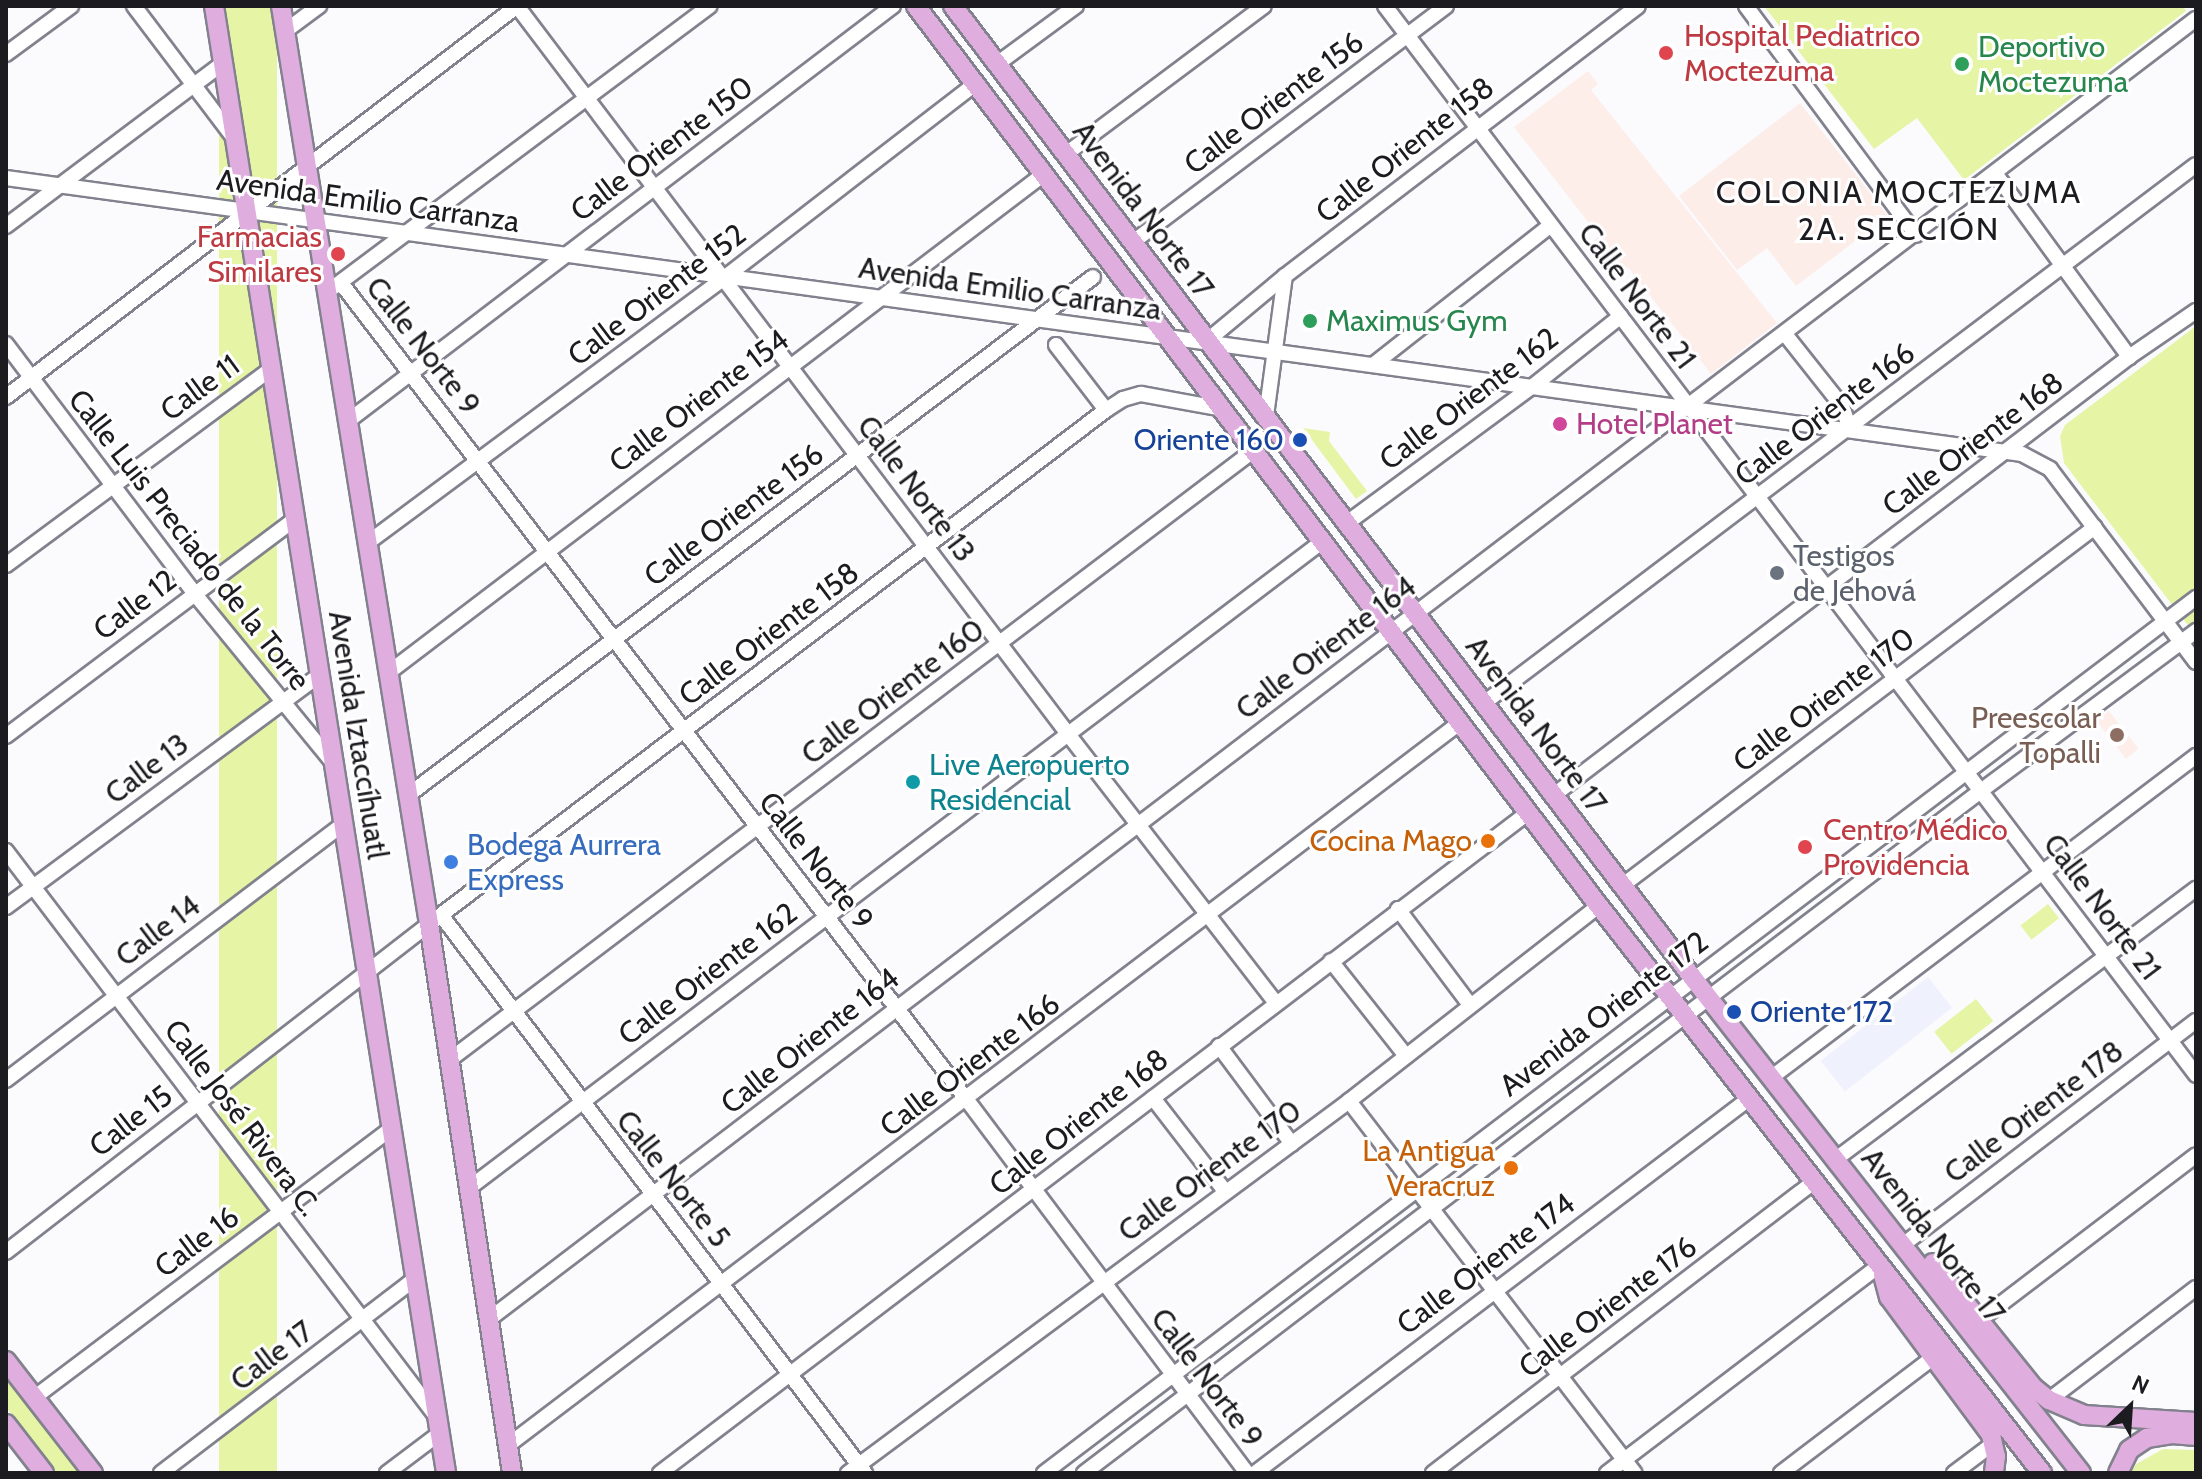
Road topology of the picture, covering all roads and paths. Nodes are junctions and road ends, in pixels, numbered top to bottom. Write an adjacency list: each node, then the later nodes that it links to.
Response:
1 (71, 6): 20 (street)
2 (134, 6): 24 (street)
3 (214, 6): 21 (main road, Avenida Iztaccíhuatl)
4 (281, 6): 18 (main road, Avenida Iztaccíhuatl)
5 (319, 6): 18 (street)
6 (517, 6): 25 (street, Calle Norte 13); 29 (street)
7 (710, 6): 25 (street)
8 (893, 6): 35 (street, Calle Oriente 150)
9 (916, 6): 23 (main road, Avenida Norte 17)
10 (953, 6): 22 (main road, Avenida Norte 17)
11 (1076, 6): 22 (street)
12 (1264, 6): 28 (street)
13 (1385, 6): 19 (street, Calle Norte 21)
14 (1446, 6): 19 (street, Calle Oriente 156)
15 (1638, 6): 26 (street, Calle Oriente 158)
16 (1746, 6): 41 (street)
17 (2196, 19): 31 (street, Calle Oriente 164)
18 (284, 32): 29 (main road, Avenida Iztaccíhuatl)
19 (1407, 36): 26 (street, Calle Norte 21); 42 (street, Calle Oriente 156)
20 (6, 54)
21 (223, 63): 24 (street); 27 (main road, Avenida Iztaccíhuatl)
22 (997, 64): 28 (main road, Avenida Norte 17)
23 (976, 83): 32 (main road, Avenida Norte 17); 47 (street, Calle Oriente 152)
24 (194, 84): 27 (street); 34 (street)
25 (588, 100): 35 (street, Calle Norte 13); 40 (street)
26 (1477, 127): 38 (street, Calle Norte 21); 45 (street, Calle Oriente 158)
27 (236, 140): 36 (main road, Avenida Iztaccíhuatl)
28 (1066, 154): 42 (main road, Avenida Norte 17)
29 (308, 165): 36 (street); 37 (main road, Avenida Iztaccíhuatl)
30 (2196, 165): 44 (street, Calle Oriente 166)
31 (1995, 173): 41 (street, Calle Oriente 164); 44 (street)
32 (1044, 174): 49 (street, Calle Oriente 154); 54 (main road, Avenida Norte 17)
33 (6, 178): 34 (street, Avenida Emilio Carranza)
34 (64, 185): 36 (street, Avenida Emilio Carranza); 39 (street)
35 (654, 187): 43 (street, Calle Oriente 150); 47 (street, Calle Norte 13)
36 (246, 211): 37 (street, Avenida Emilio Carranza); 62 (main road, Avenida Iztaccíhuatl); 64 (street)
37 (317, 219): 40 (street, Avenida Emilio Carranza); 48 (main road, Avenida Iztaccíhuatl)
38 (1551, 225): 51 (street, Calle Norte 21); 61 (street)
39 (6, 226)
40 (412, 231): 43 (street, Avenida Emilio Carranza); 48 (street)
41 (1916, 235): 53 (street, Calle Oriente 164)
42 (1133, 242): 55 (main road, Avenida Norte 17)
43 (565, 254): 47 (street, Avenida Emilio Carranza); 63 (street, Calle Oriente 150)
44 (2061, 265): 59 (street); 72 (street, Calle Oriente 166)
45 (1285, 276): 55 (street, Calle Oriente 158); 58 (street)
46 (1093, 277): 52 (street, Calle Oriente 156)
47 (724, 278): 49 (street, Avenida Emilio Carranza); 60 (street, Calle Norte 13); 76 (street, Calle Oriente 152)
48 (334, 287): 63 (street, Calle Norte 9); 71 (main road, Avenida Iztaccíhuatl)
49 (880, 297): 52 (street, Avenida Emilio Carranza); 60 (street, Calle Oriente 154)
50 (2196, 311): 59 (street, Calle Oriente 168)
51 (1621, 316): 65 (street, Calle Oriente 162); 67 (street, Calle Norte 21)
52 (1040, 320): 54 (street, Avenida Emilio Carranza); 75 (street, Calle Oriente 156)
53 (1785, 334): 67 (street, Calle Oriente 164); 72 (street)
54 (1168, 337): 55 (street, Avenida Emilio Carranza); 68 (main road, Avenida Norte 17)
55 (1208, 340): 58 (street, Avenida Emilio Carranza); 70 (main road, Avenida Norte 17)
56 (6, 344): 64 (street, Calle Luis Preciado de la Torre)
57 (1056, 345): 69 (street)
58 (1275, 351): 61 (street, Avenida Emilio Carranza); 70 (street)
59 (2129, 357): 74 (street, Calle Oriente 168)
60 (789, 365): 75 (street, Calle Norte 13); 85 (street, Calle Oriente 154)
61 (1373, 365): 65 (street, Avenida Emilio Carranza)
62 (272, 368): 77 (street, Calle 11); 79 (main road, Avenida Iztaccíhuatl)
63 (412, 373): 71 (street, Calle Oriente 150); 76 (street, Calle Norte 9)
64 (31, 378): 66 (street); 77 (street, Calle Luis Preciado de la Torre)
65 (1533, 386): 67 (street, Avenida Emilio Carranza); 80 (street, Calle Oriente 162)
66 (6, 397)
67 (1688, 407): 72 (street, Avenida Emilio Carranza); 78 (street, Calle Norte 21); 90 (street, Calle Oriente 164)
68 (1223, 409): 69 (street, Calle Oriente 158); 73 (main road, Avenida Norte 17)
69 (1106, 410): 84 (street, Calle Oriente 158)
70 (1266, 416): 80 (main road, Avenida Norte 17)
71 (348, 421): 83 (main road, Avenida Iztaccíhuatl)
72 (1850, 429): 74 (street, Avenida Emilio Carranza); 78 (street, Calle Oriente 166)
73 (1254, 450): 82 (main road, Avenida Norte 17); 96 (street, Calle Oriente 160)
74 (2007, 451): 81 (street, Avenida Emilio Carranza); 87 (street, Calle Oriente 168)
75 (856, 454): 84 (street, Calle Norte 13); 94 (street, Calle Oriente 156)
76 (479, 461): 83 (street, Calle Oriente 152); 85 (street, Calle Norte 9)
77 (111, 485): 86 (street, Calle 11); 88 (street, Calle Luis Preciado de la Torre)
78 (1760, 498): 87 (street, Calle Norte 21); 102 (street, Calle Oriente 166)
79 (296, 518): 88 (street, Calle 12); 99 (main road, Avenida Iztaccíhuatl)
80 (1347, 523): 90 (main road, Avenida Norte 17)
81 (2095, 527): 91 (street, Avenida Emilio Carranza); 100 (street, Calle Oriente 170)
82 (1323, 541): 92 (main road, Avenida Norte 17); 105 (street, Calle Oriente 162)
83 (366, 544): 98 (main road, Avenida Iztaccíhuatl)
84 (927, 546): 96 (street, Calle Norte 13); 104 (street, Calle Oriente 158)
85 (547, 550): 94 (street, Calle Norte 9); 98 (street, Calle Oriente 154)
86 (6, 565)
87 (1827, 586): 100 (street, Calle Norte 21); 111 (street, Calle Oriente 168)
88 (194, 593): 101 (street, Calle Luis Preciado de la Torre); 106 (street, Calle 12)
89 (2196, 598): 91 (street, Avenida Oriente 172)
90 (1416, 613): 92 (street, Calle Oriente 164); 102 (main road, Avenida Norte 17)
91 (2165, 622): 95 (street, Avenida Emilio Carranza); 109 (street, Avenida Oriente 172)
92 (1392, 631): 103 (main road, Avenida Norte 17); 114 (street, Calle Oriente 164)
93 (2196, 631): 95 (street, Avenida Oriente 172)
94 (614, 639): 104 (street, Calle Norte 9); 112 (street, Calle Oriente 156)
95 (2181, 643): 97 (street, Avenida Emilio Carranza); 110 (street, Avenida Oriente 172)
96 (1000, 644): 105 (street, Calle Norte 13); 116 (street, Calle Oriente 160)
97 (2196, 662)
98 (388, 673): 112 (main road, Avenida Iztaccíhuatl)
99 (321, 674): 101 (street, Calle 13); 108 (main road, Avenida Iztaccíhuatl)
100 (1896, 678): 109 (street, Calle Norte 21); 119 (street, Calle Oriente 170)
101 (280, 701): 108 (street, Calle Luis Preciado de la Torre); 120 (street, Calle 13)
102 (1484, 703): 111 (main road, Avenida Norte 17)
103 (1461, 722): 113 (main road, Avenida Norte 17); 125 (street, Calle Oriente 166)
104 (683, 731): 116 (street, Calle Norte 9); 127 (street, Calle Oriente 158)
105 (1068, 734): 114 (street, Calle Norte 13); 126 (street, Calle Oriente 162)
106 (6, 736)
107 (2196, 756): 118 (street)
108 (334, 764): 115 (main road, Avenida Iztaccíhuatl)
109 (1967, 770): 110 (street, Calle Norte 21); 131 (street, Avenida Oriente 172)
110 (1982, 790): 118 (street, Calle Norte 21); 134 (street, Avenida Oriente 172)
111 (1554, 795): 119 (main road, Avenida Norte 17)
112 (407, 796): 127 (main road, Avenida Iztaccíhuatl)
113 (1529, 812): 122 (main road, Avenida Norte 17); 124 (street, Calle Oriente 168)
114 (1140, 823): 125 (street, Calle Norte 13); 137 (street, Calle Oriente 164)
115 (343, 824): 130 (main road, Avenida Iztaccíhuatl); 132 (street, Calle 14)
116 (757, 827): 126 (street, Calle Norte 9); 138 (street, Calle Oriente 160)
117 (6, 851): 120 (street, Calle José Rivera C.)
118 (2043, 872): 128 (street, Calle Norte 21); 146 (street)
119 (1623, 885): 131 (main road, Avenida Norte 17)
120 (33, 886): 123 (street, Calle 13); 132 (street, Calle José Rivera C.)
121 (2196, 889): 128 (street)
122 (1599, 906): 133 (main road, Avenida Norte 17); 136 (street, Calle Oriente 170)
123 (6, 907)
124 (1398, 909): 129 (street, Calle Oriente 168); 136 (street)
125 (1210, 916): 135 (street, Calle Norte 13); 150 (street, Calle Oriente 166)
126 (827, 917): 137 (street, Calle Norte 9); 153 (street, Calle Oriente 162)
127 (435, 920): 130 (street, Calle Oriente 158); 138 (street, Calle Norte 5); 144 (main road, Avenida Iztaccíhuatl)
128 (2106, 957): 141 (street, Calle Norte 21); 157 (street)
129 (1331, 961): 135 (street, Calle Oriente 168); 143 (street)
130 (366, 974): 151 (street, Calle 15); 154 (main road, Avenida Iztaccíhuatl)
131 (1693, 978): 133 (street, Avenida Oriente 172); 134 (main road, Avenida Norte 17)
132 (117, 995): 147 (street, Calle 14); 151 (street, Calle José Rivera C.)
133 (1669, 996): 139 (main road, Avenida Norte 17); 161 (street, Avenida Oriente 172)
134 (1709, 998): 139 (street, Avenida Oriente 172); 146 (main road, Avenida Norte 17)
135 (1275, 1002): 142 (street, Calle Oriente 168)
136 (1470, 1005): 143 (street, Calle Oriente 170)
137 (895, 1008): 150 (street, Calle Norte 9); 163 (street, Calle Oriente 164)
138 (514, 1012): 144 (street, Calle Oriente 160); 153 (street, Calle Norte 5)
139 (1685, 1016): 149 (main road, Avenida Norte 17); 164 (street, Avenida Oriente 172)
140 (2196, 1021): 141 (street, Calle Oriente 178)
141 (2170, 1041): 145 (street, Calle Norte 21); 166 (street, Calle Oriente 178)
142 (1219, 1046): 148 (street, Calle Oriente 168); 155 (street)
143 (1406, 1056): 152 (street, Calle Oriente 170)
144 (448, 1061): 159 (main road, Avenida Iztaccíhuatl)
145 (2196, 1075)
146 (1772, 1077): 157 (main road, Avenida Norte 17)
147 (6, 1080)
148 (1153, 1098): 160 (street, Calle Oriente 168); 162 (street)
149 (1750, 1098): 158 (main road, Avenida Norte 17); 173 (street, Calle Oriente 174)
150 (967, 1100): 160 (street, Calle Norte 9); 171 (street, Calle Oriente 166)
151 (198, 1101): 165 (street, Calle José Rivera C.); 167 (street, Calle 15)
152 (1349, 1101): 155 (street, Calle Oriente 170); 161 (street)
153 (581, 1102): 159 (street, Calle Oriente 162); 163 (street, Calle Norte 5)
154 (391, 1129): 165 (street, Calle 16); 169 (main road, Avenida Iztaccíhuatl)
155 (1292, 1144): 162 (street, Calle Oriente 170)
156 (2196, 1155): 174 (street)
157 (1836, 1159): 166 (main road, Avenida Norte 17)
158 (1814, 1182): 168 (main road, Avenida Norte 17); 181 (street, Calle Oriente 176)
159 (469, 1188): 176 (main road, Avenida Iztaccíhuatl)
160 (1035, 1189): 170 (street, Calle Norte 9); 179 (street, Calle Oriente 168)
161 (1416, 1189): 164 (street); 180 (street, Avenida Oriente 172)
162 (1225, 1191): 170 (street, Calle Oriente 170)
163 (652, 1196): 171 (street, Calle Norte 5); 176 (street, Calle Oriente 164)
164 (1433, 1209): 173 (street); 182 (street, Avenida Oriente 172)
165 (279, 1212): 175 (street, Calle José Rivera C.); 183 (street, Calle 16)
166 (1904, 1244): 174 (main road); 211 (main road, Avenida Norte 17)
167 (6, 1252)
168 (1880, 1265): 177 (main road); 191 (street); 210 (main road, Avenida Norte 17)
169 (415, 1279): 175 (street, Calle 17); 187 (main road, Avenida Iztaccíhuatl)
170 (1102, 1282): 180 (street, Calle Norte 9); 192 (street, Calle Oriente 170)
171 (721, 1285): 179 (street, Calle Norte 5); 190 (street, Calle Oriente 166)
172 (2196, 1288): 184 (street)
173 (1495, 1289): 181 (street); 203 (street, Calle Oriente 174)
174 (1981, 1319): 184 (main road)
175 (362, 1320): 187 (street, Calle José Rivera C.); 195 (street, Calle 17)
176 (488, 1320): 190 (main road, Avenida Iztaccíhuatl)
177 (1934, 1357): 189 (main road); 207 (street)
178 (6, 1361): 183 (main road)
179 (791, 1376): 192 (street, Calle Norte 5); 199 (street, Calle Oriente 168)
180 (1174, 1376): 182 (street, Calle Norte 9); 200 (street, Avenida Oriente 172)
181 (1561, 1377): 191 (street); 204 (street, Calle Oriente 176)
182 (1187, 1393): 201 (street, Avenida Oriente 172); 202 (street, Calle Norte 9)
183 (35, 1397): 194 (main road)
184 (2049, 1400): 185 (main road)
185 (2196, 1422)
186 (6, 1424): 193 (main road)
187 (438, 1424): 196 (street); 197 (main road, Avenida Iztaccíhuatl)
188 (2196, 1436): 212 (main road)
189 (1994, 1443): 208 (street); 209 (main road)
190 (507, 1446): 198 (main road, Avenida Iztaccíhuatl)
191 (1624, 1460): 205 (street); 206 (street)
192 (857, 1470)
193 (44, 1473)
194 (93, 1473)
195 (161, 1473)
196 (387, 1473)
197 (446, 1473)
198 (512, 1473)
199 (660, 1473)
200 (1044, 1473)
201 (1084, 1473)
202 (1247, 1473)
203 (1255, 1473)
204 (1433, 1473)
205 (1607, 1473)
206 (1634, 1473)
207 (1781, 1473)
208 (1954, 1473)
209 (1994, 1473)
210 (2042, 1473)
211 (2081, 1473)
212 (2118, 1473)

